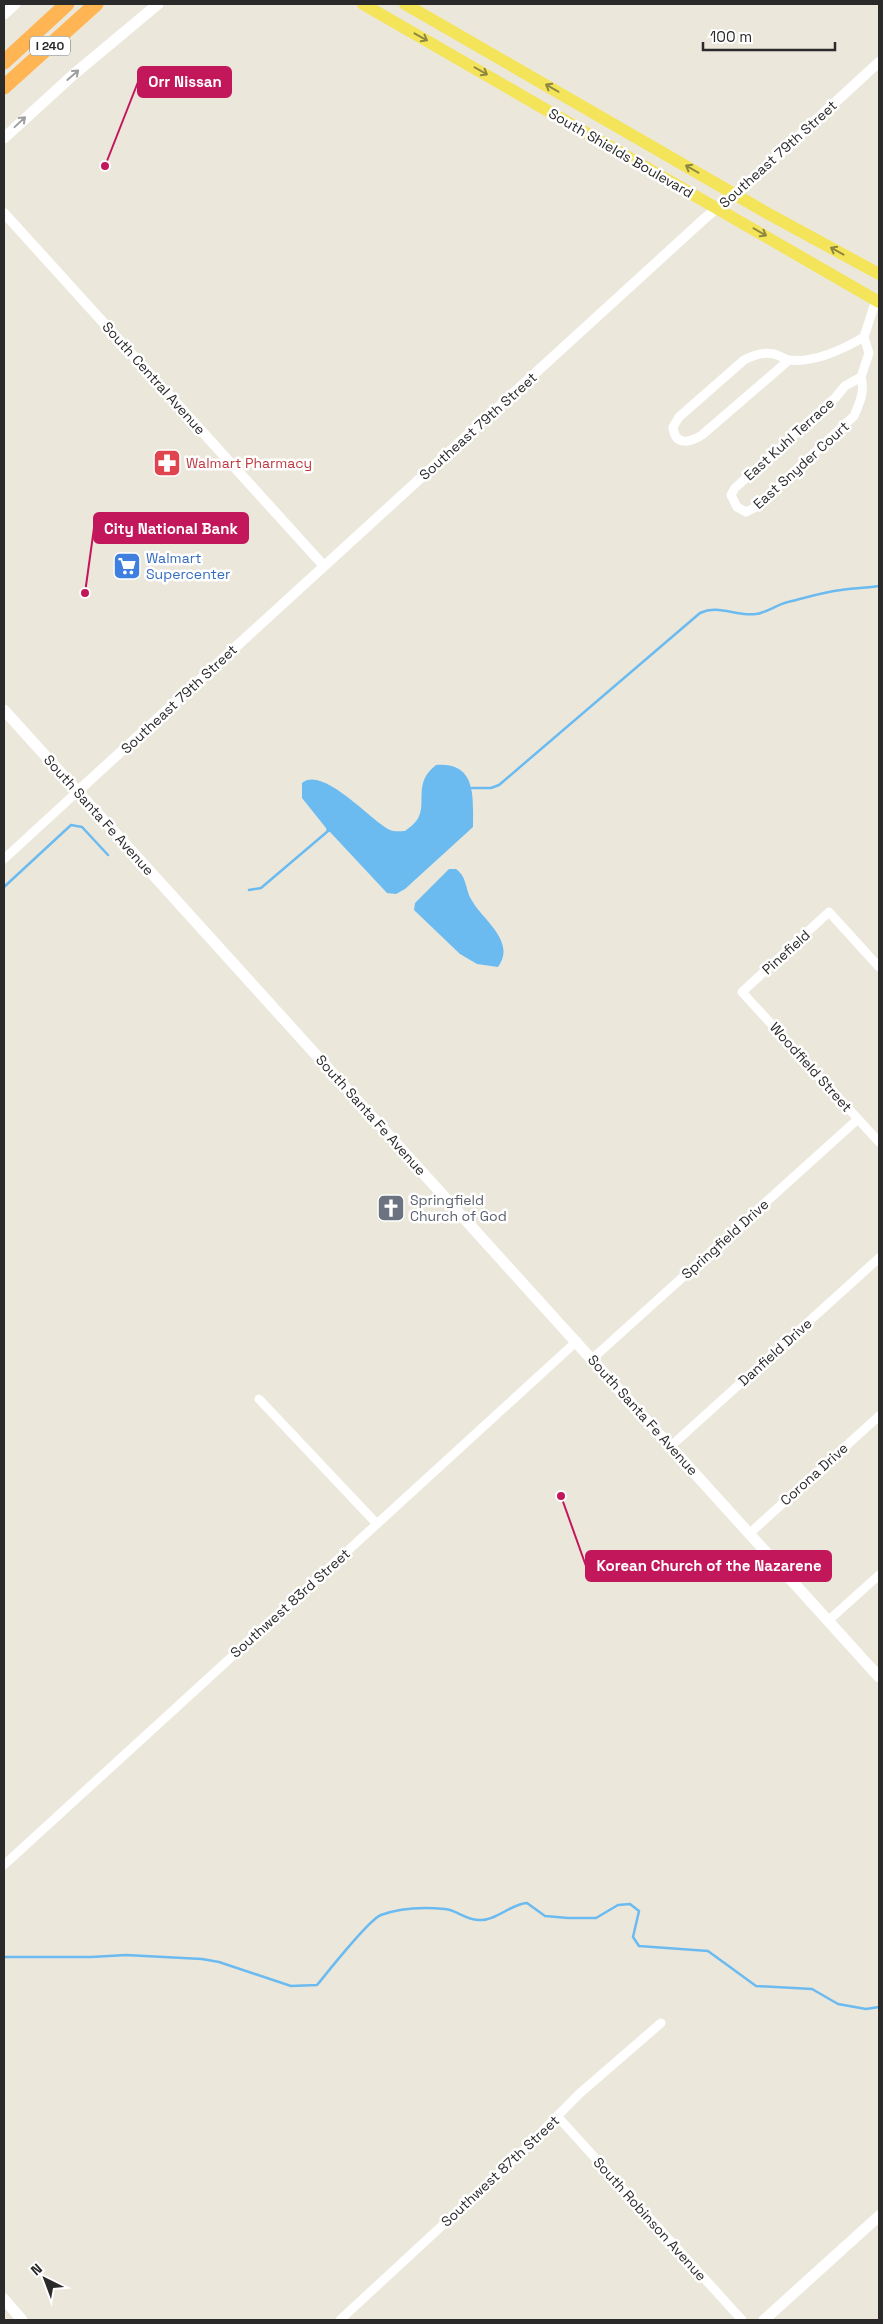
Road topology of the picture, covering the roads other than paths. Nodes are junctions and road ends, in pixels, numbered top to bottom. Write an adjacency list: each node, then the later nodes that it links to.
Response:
1 (15, 4): 7 (main road)
2 (67, 4): 10 (highway, I 240)
3 (96, 4): 12 (highway, I 240)
4 (158, 4): 13 (main road, one-way to 4)
5 (363, 4): 9 (main road, South Shields Boulevard, one-way to 9)
6 (405, 4): 8 (main road, South Shields Boulevard)
7 (4, 14)
8 (448, 29): 9 (main road); 14 (main road, South Shields Boulevard, one-way to 8)
9 (439, 47): 15 (main road, South Shields Boulevard, one-way to 15)
10 (6, 60)
11 (879, 62): 14 (street, Southeast 79th Street)
12 (4, 88)
13 (4, 138)
14 (734, 194): 15 (street, Southeast 79th Street); 17 (main road, South Shields Boulevard, one-way to 14)
15 (718, 208): 18 (main road, South Shields Boulevard, one-way to 18); 23 (street, Southeast 79th Street)
16 (4, 213): 23 (street, South Central Avenue)
17 (879, 274)
18 (878, 301): 19 (street)
19 (864, 337): 20 (street); 21 (street)
20 (788, 360): 20 (street)
21 (861, 377): 22 (street, East Kuhl Terrace); 22 (street, East Snyder Court)
22 (736, 507)
23 (324, 566): 25 (street, Southeast 79th Street)
24 (4, 710): 25 (main road, South Santa Fe Avenue)
25 (78, 792): 26 (street); 32 (main road, South Santa Fe Avenue)
26 (4, 859)
27 (879, 967): 28 (street, Pinefield)
28 (742, 992): 29 (street, Woodfield Street)
29 (858, 1119): 30 (street, Woodfield Street); 33 (street, Springfield Drive)
30 (879, 1142)
31 (879, 1258): 36 (street, Danfield Drive)
32 (576, 1341): 33 (main road, South Santa Fe Avenue); 37 (street, Southwest 83rd Street)
33 (592, 1359): 36 (main road, South Santa Fe Avenue)
34 (259, 1399): 37 (street)
35 (879, 1416): 38 (street, Corona Drive)
36 (671, 1446): 38 (main road, South Santa Fe Avenue)
37 (377, 1524): 42 (street, Southwest 83rd Street)
38 (750, 1533): 40 (main road, South Santa Fe Avenue)
39 (879, 1575): 40 (street)
40 (829, 1620): 41 (main road, South Santa Fe Avenue)
41 (879, 1676)
42 (4, 1865)
43 (662, 2024): 44 (street, Southwest 87th Street)
44 (558, 2117): 48 (street, Southwest 87th Street); 49 (street, South Robinson Avenue)
45 (879, 2216): 50 (main road)
46 (4, 2300): 47 (main road)
47 (22, 2320)
48 (340, 2320)
49 (742, 2320)
50 (764, 2320)

